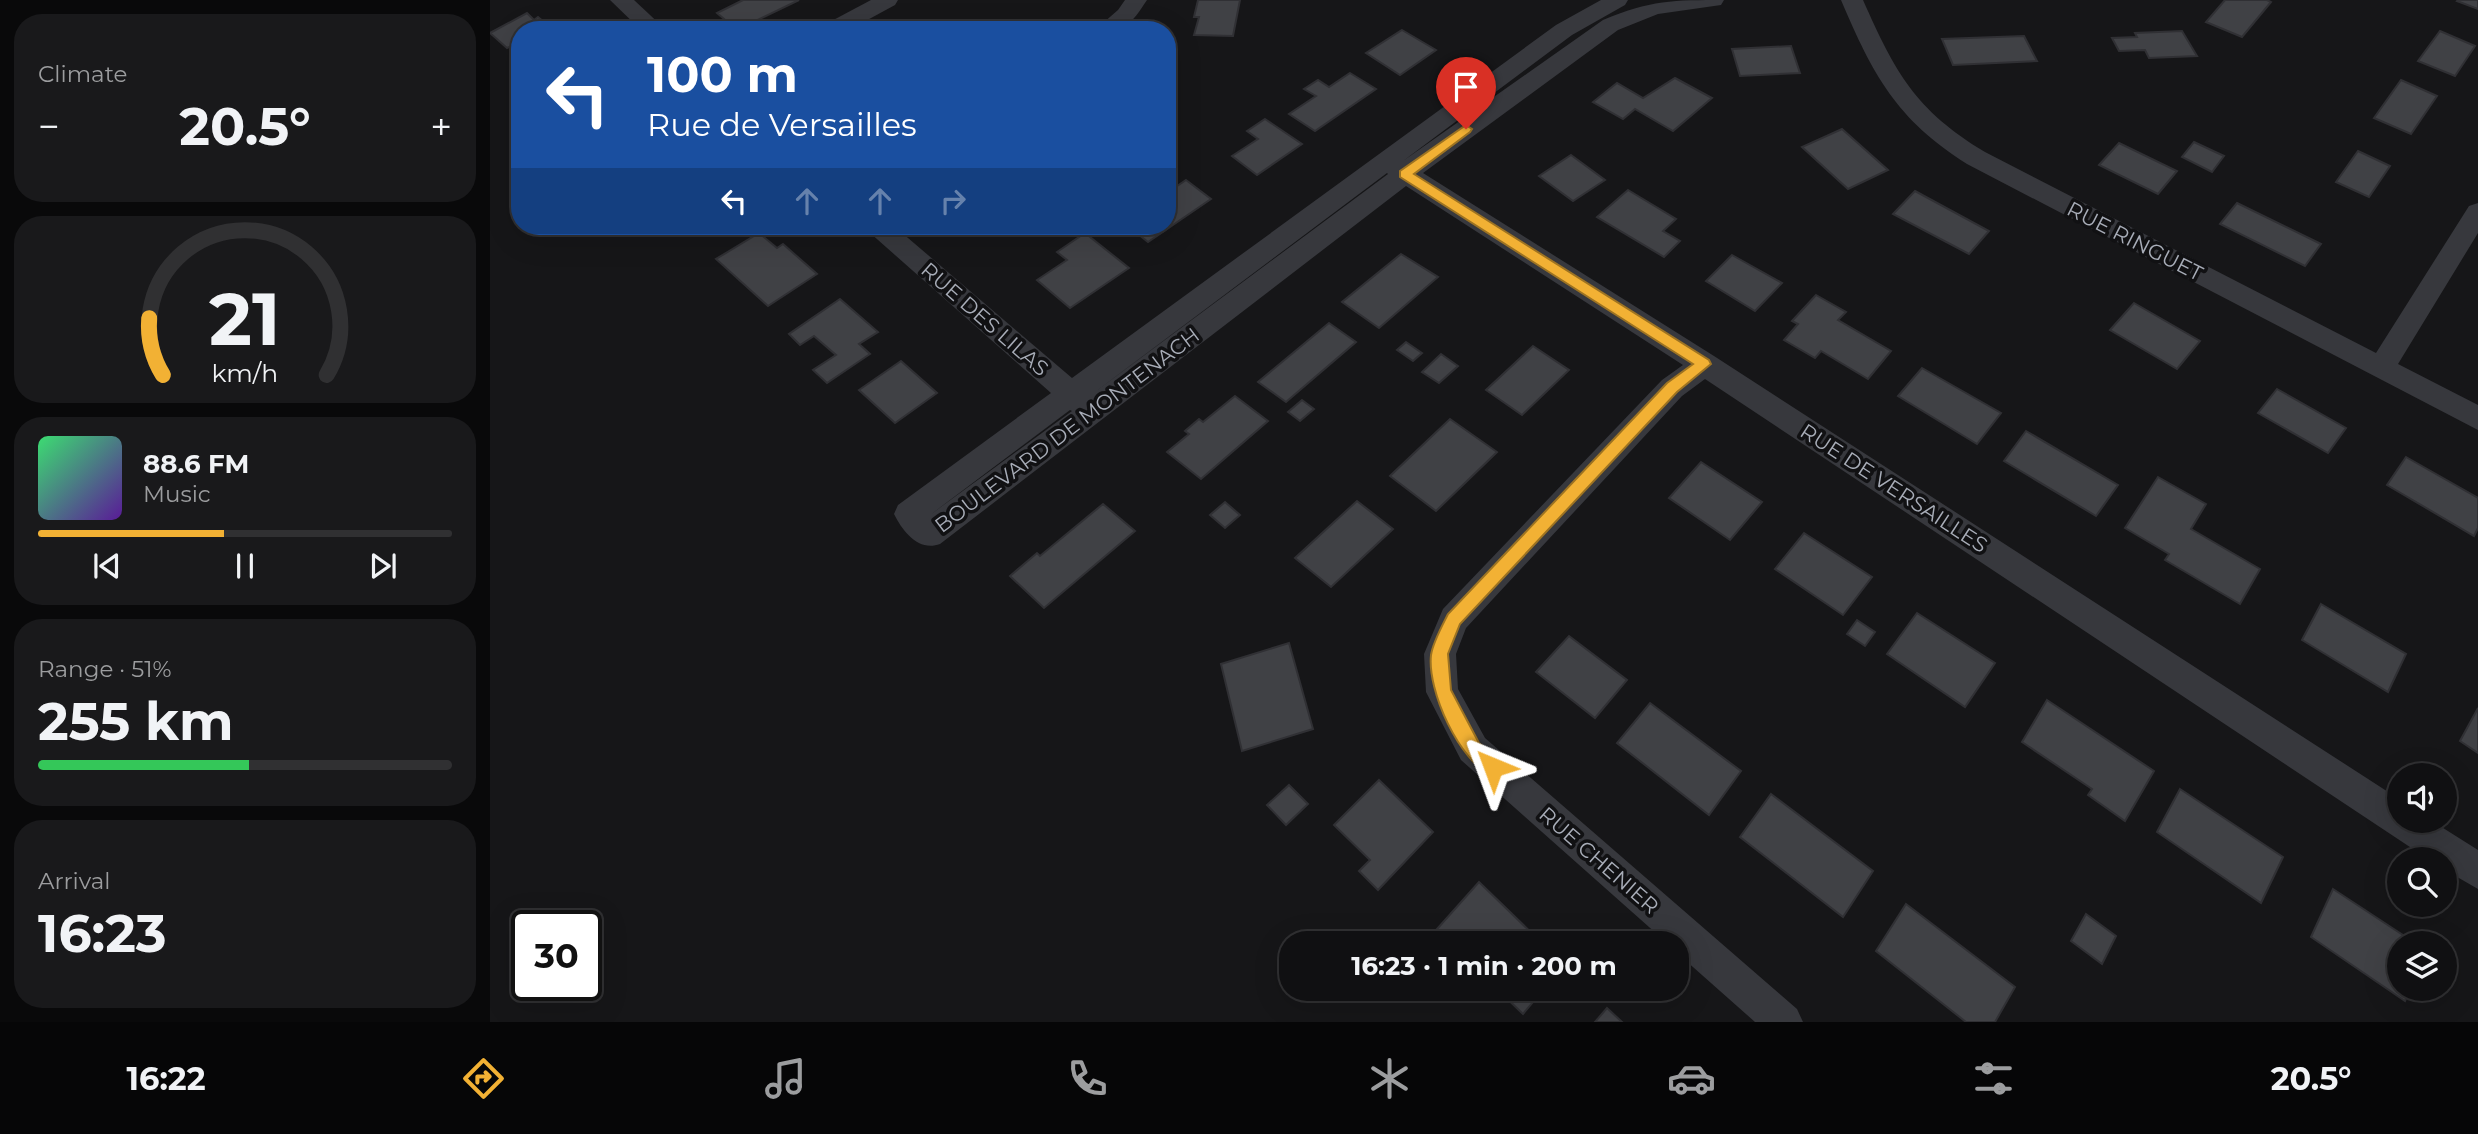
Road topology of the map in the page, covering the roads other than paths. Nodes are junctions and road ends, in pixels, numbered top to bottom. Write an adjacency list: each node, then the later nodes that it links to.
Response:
1 (621, 0): 7 (street)
2 (887, 0): 8 (street)
3 (1136, 0): 9 (street)
4 (1713, 0): 6 (street, BOULEVARD DE MONTENACH)
5 (1852, 0): 14 (street, RUE RINGUET)
6 (1618, 4): 10 (street, BOULEVARD DE MONTENACH)
7 (645, 21)
8 (848, 21)
9 (1118, 21)
10 (1396, 168): 13 (street, RUE DE VERSAILLES); 15 (street, BOULEVARD DE MONTENACH)
11 (2478, 212): 14 (street)
12 (888, 235): 15 (street, RUE DES LILAS)
13 (1704, 364): 17 (street, RUE DE VERSAILLES); 20 (street, RUE CHENIER)
14 (2381, 368): 16 (street, RUE RINGUET)
15 (1082, 403): 15 (street, BOULEVARD DE MONTENACH)
16 (2478, 418)
17 (2387, 811)
18 (2420, 833): 19 (street, RUE DE VERSAILLES)
19 (2478, 871)
20 (1784, 1022)

